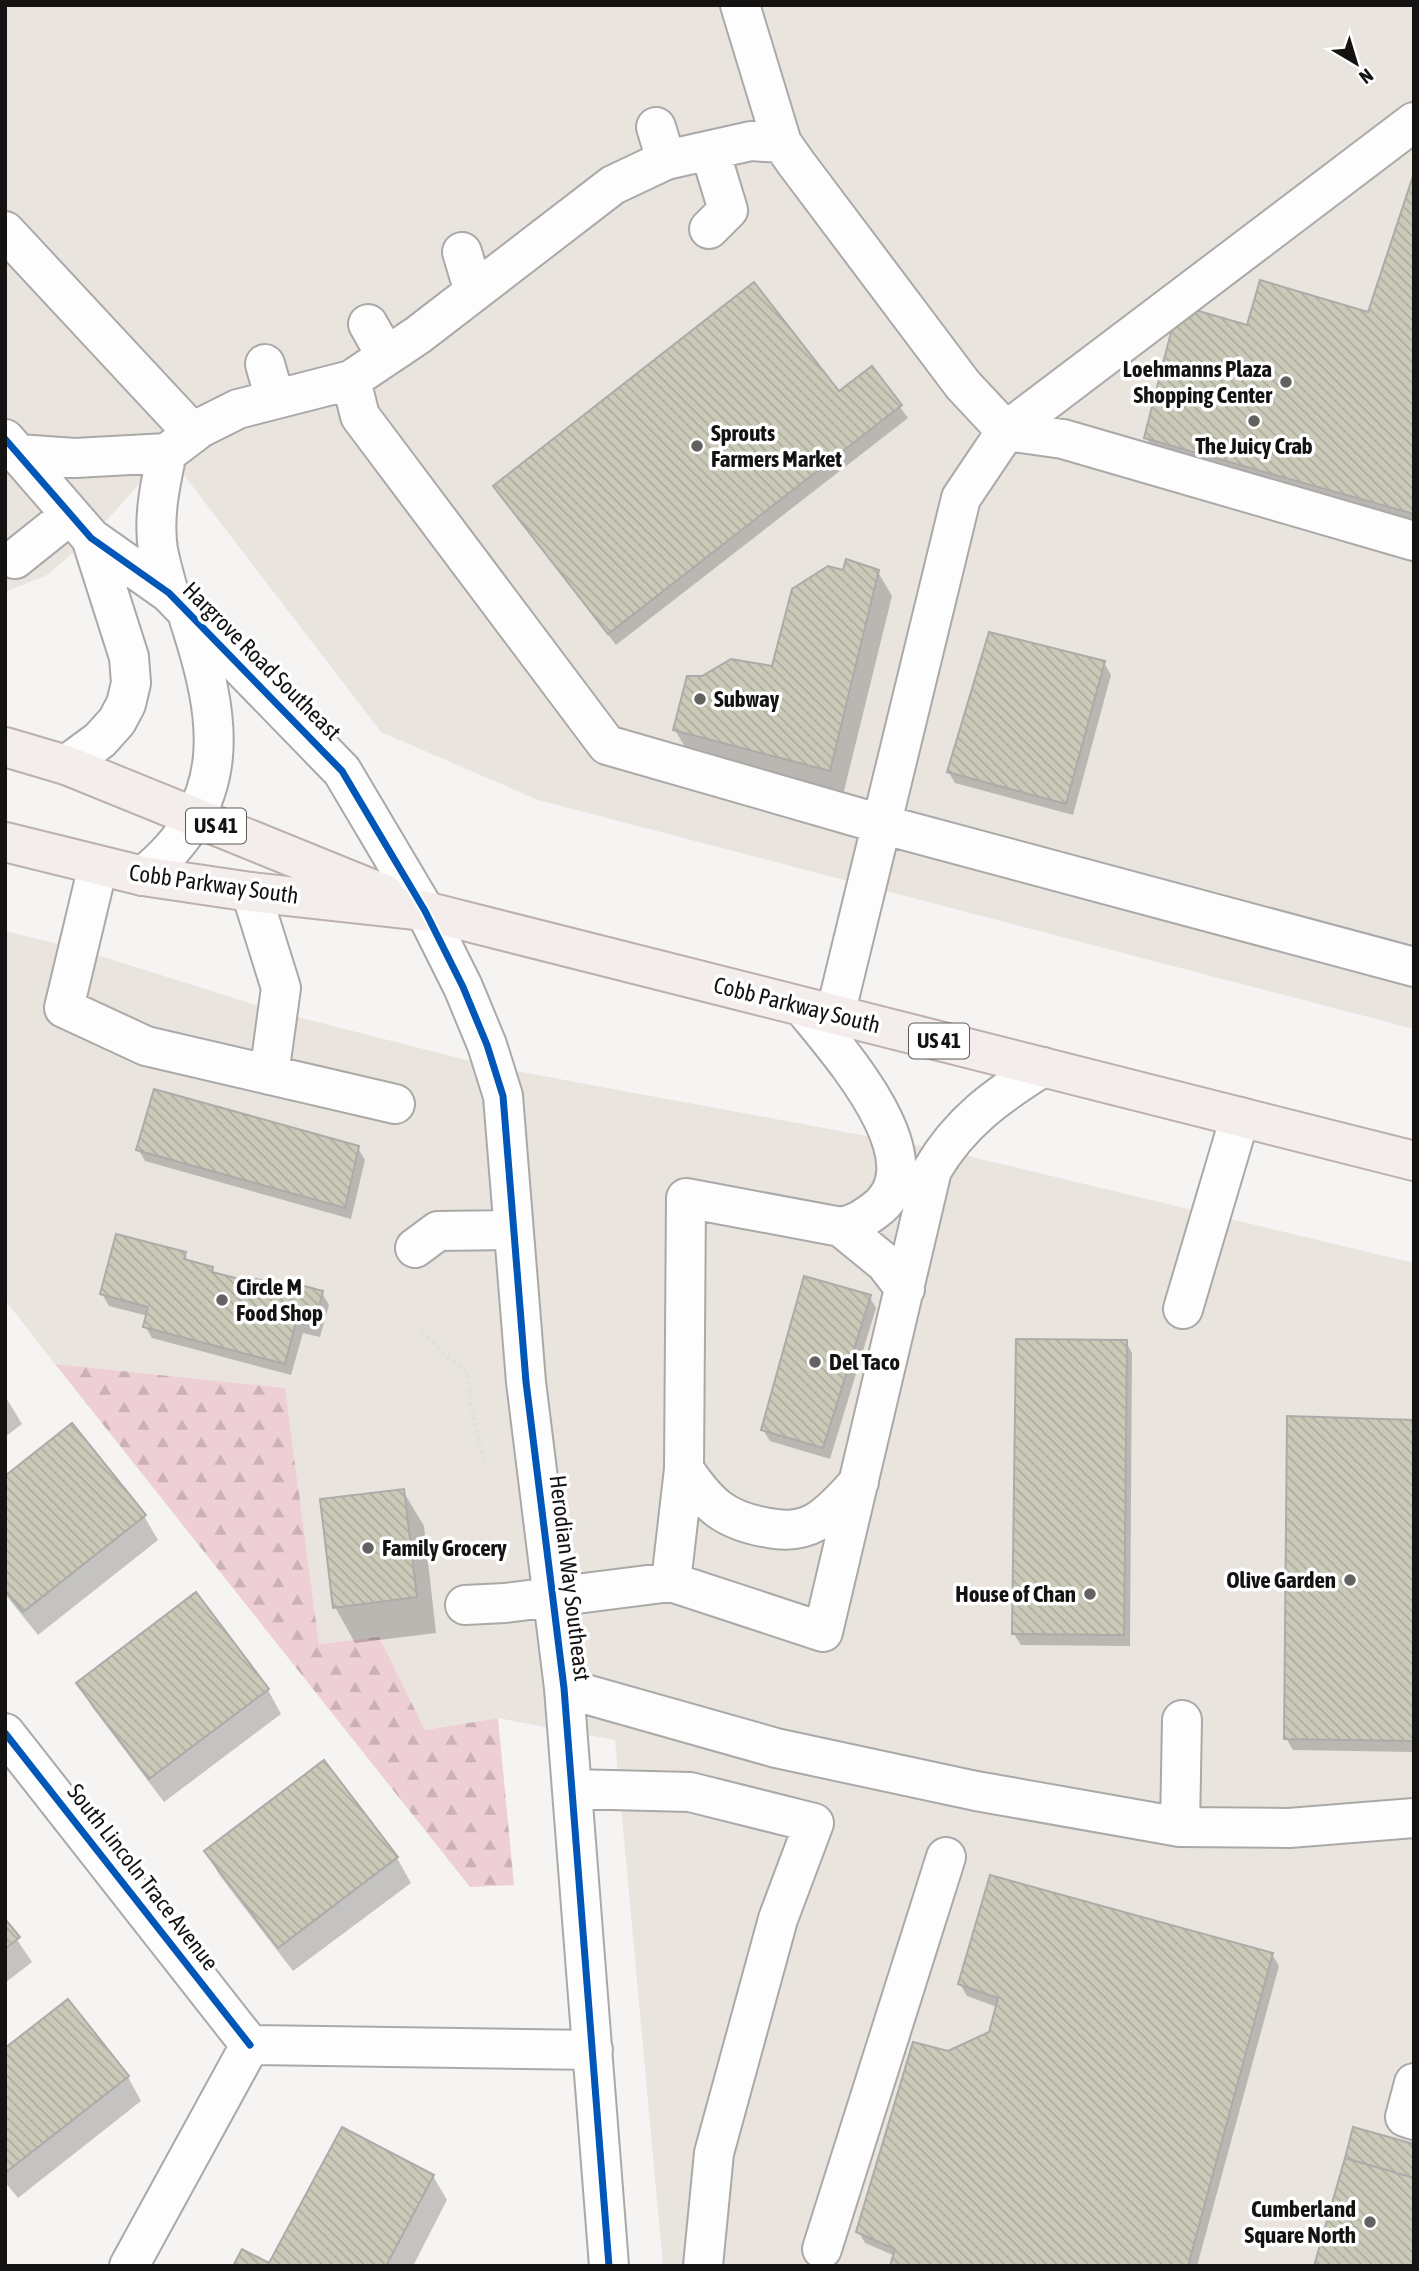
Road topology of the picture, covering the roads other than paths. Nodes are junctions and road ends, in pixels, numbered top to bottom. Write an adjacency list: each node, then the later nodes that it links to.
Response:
1 (740, 5): 3 (street)
2 (1414, 122): 10 (street)
3 (782, 143): 4 (street); 10 (street)
4 (710, 151): 5 (street); 8 (street)
5 (709, 229)
6 (5, 231): 11 (street)
7 (462, 253): 8 (street)
8 (474, 292): 9 (street)
9 (351, 380): 11 (street); 20 (street)
10 (1006, 430): 14 (street); 20 (street)
11 (180, 443): 12 (street); 16 (street)
12 (12, 447): 13 (street, Hargrove Road Southeast)
13 (81, 526): 15 (street); 16 (street, Hargrove Road Southeast); 18 (street, Hargrove Road Southeast)
14 (1414, 541)
15 (15, 559)
16 (177, 601): 19 (street, Hargrove Road Southeast); 25 (street, Hargrove Road Southeast)
17 (5, 747): 18 (main road, Cobb Parkway South / US 41)
18 (66, 765): 19 (main road, Cobb Parkway South / US 41)
19 (196, 817): 23 (street, Hargrove Road Southeast); 25 (main road, Cobb Parkway South / US 41)
20 (881, 824): 26 (street); 27 (street)
21 (5, 842): 22 (main road, Cobb Parkway South / US 41)
22 (98, 866): 23 (main road, Cobb Parkway South / US 41); 29 (street)
23 (144, 876): 24 (main road, Cobb Parkway South / US 41)
24 (251, 892): 25 (main road, Cobb Parkway South / US 41); 29 (street)
25 (425, 911): 27 (main road, Cobb Parkway South / US 41); 34 (street, Herodian Way Southeast)
26 (1414, 967)
27 (819, 1011): 28 (main road, Cobb Parkway South / US 41); 33 (street)
28 (1043, 1067): 31 (main road, Cobb Parkway South / US 41); 36 (street)
29 (269, 1075): 30 (street)
30 (395, 1104)
31 (1240, 1117): 32 (main road, Cobb Parkway South / US 41); 37 (street)
32 (1414, 1161)
33 (841, 1227): 36 (street); 38 (street)
34 (513, 1230): 35 (street); 41 (street, Herodian Way Southeast)
35 (415, 1248)
36 (905, 1289): 39 (street)
37 (1183, 1309)
38 (684, 1469): 39 (street); 40 (street)
39 (859, 1482): 40 (street)
40 (671, 1582): 41 (street)
41 (553, 1595): 42 (street); 43 (street, Herodian Way Southeast)
42 (465, 1605)
43 (564, 1688): 46 (street, Herodian Way Southeast); 48 (street)
44 (1182, 1720): 48 (street)
45 (5, 1733): 50 (street, South Lincoln Trace Avenue)
46 (572, 1789): 51 (street, Herodian Way Southeast); 57 (street)
47 (1414, 1818): 48 (street)
48 (1180, 1827)
49 (946, 1857): 54 (street)
50 (250, 2045): 51 (street); 55 (street)
51 (593, 2050): 56 (street, Herodian Way Southeast)
52 (1414, 2082): 53 (street)
53 (1414, 2120)
54 (822, 2249)
55 (129, 2266)
56 (609, 2266)
57 (703, 2266)

